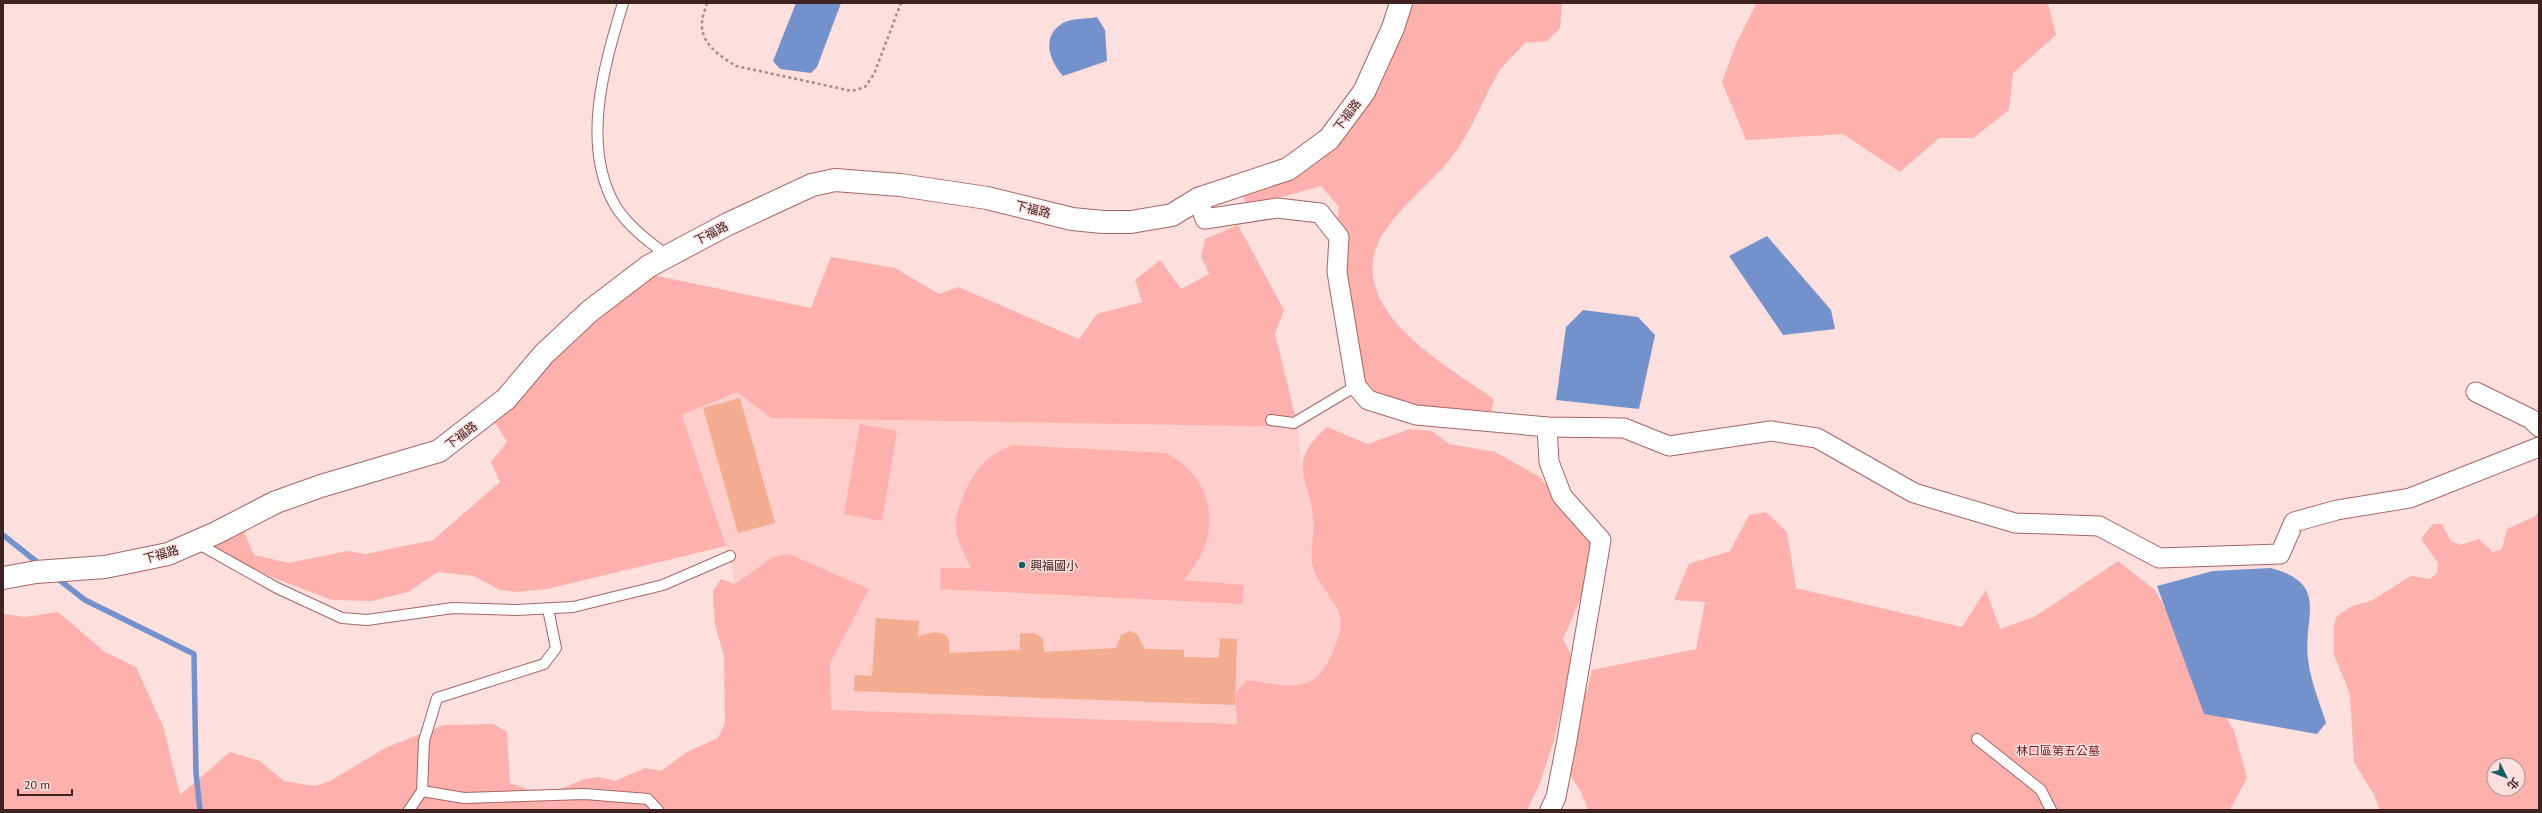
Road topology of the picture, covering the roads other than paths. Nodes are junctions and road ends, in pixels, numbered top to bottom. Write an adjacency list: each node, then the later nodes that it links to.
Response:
1 (623, 3): 4 (lane)
2 (1401, 3): 3 (main road, 下福路)
3 (1198, 199): 4 (main road, 下福路); 5 (street)
4 (667, 255): 11 (main road, 下福路)
5 (1356, 386): 7 (lane); 8 (street)
6 (2476, 392): 9 (street)
7 (1271, 420)
8 (1547, 427): 10 (street); 19 (street)
9 (2539, 427)
10 (2539, 447)
11 (195, 542): 13 (main road, 下福路); 14 (lane)
12 (730, 556): 14 (lane)
13 (3, 578)
14 (548, 608): 16 (lane)
15 (1977, 739): 20 (lane)
16 (422, 792): 17 (lane); 18 (lane)
17 (409, 810)
18 (658, 810)
19 (1550, 810)
20 (2051, 810)

